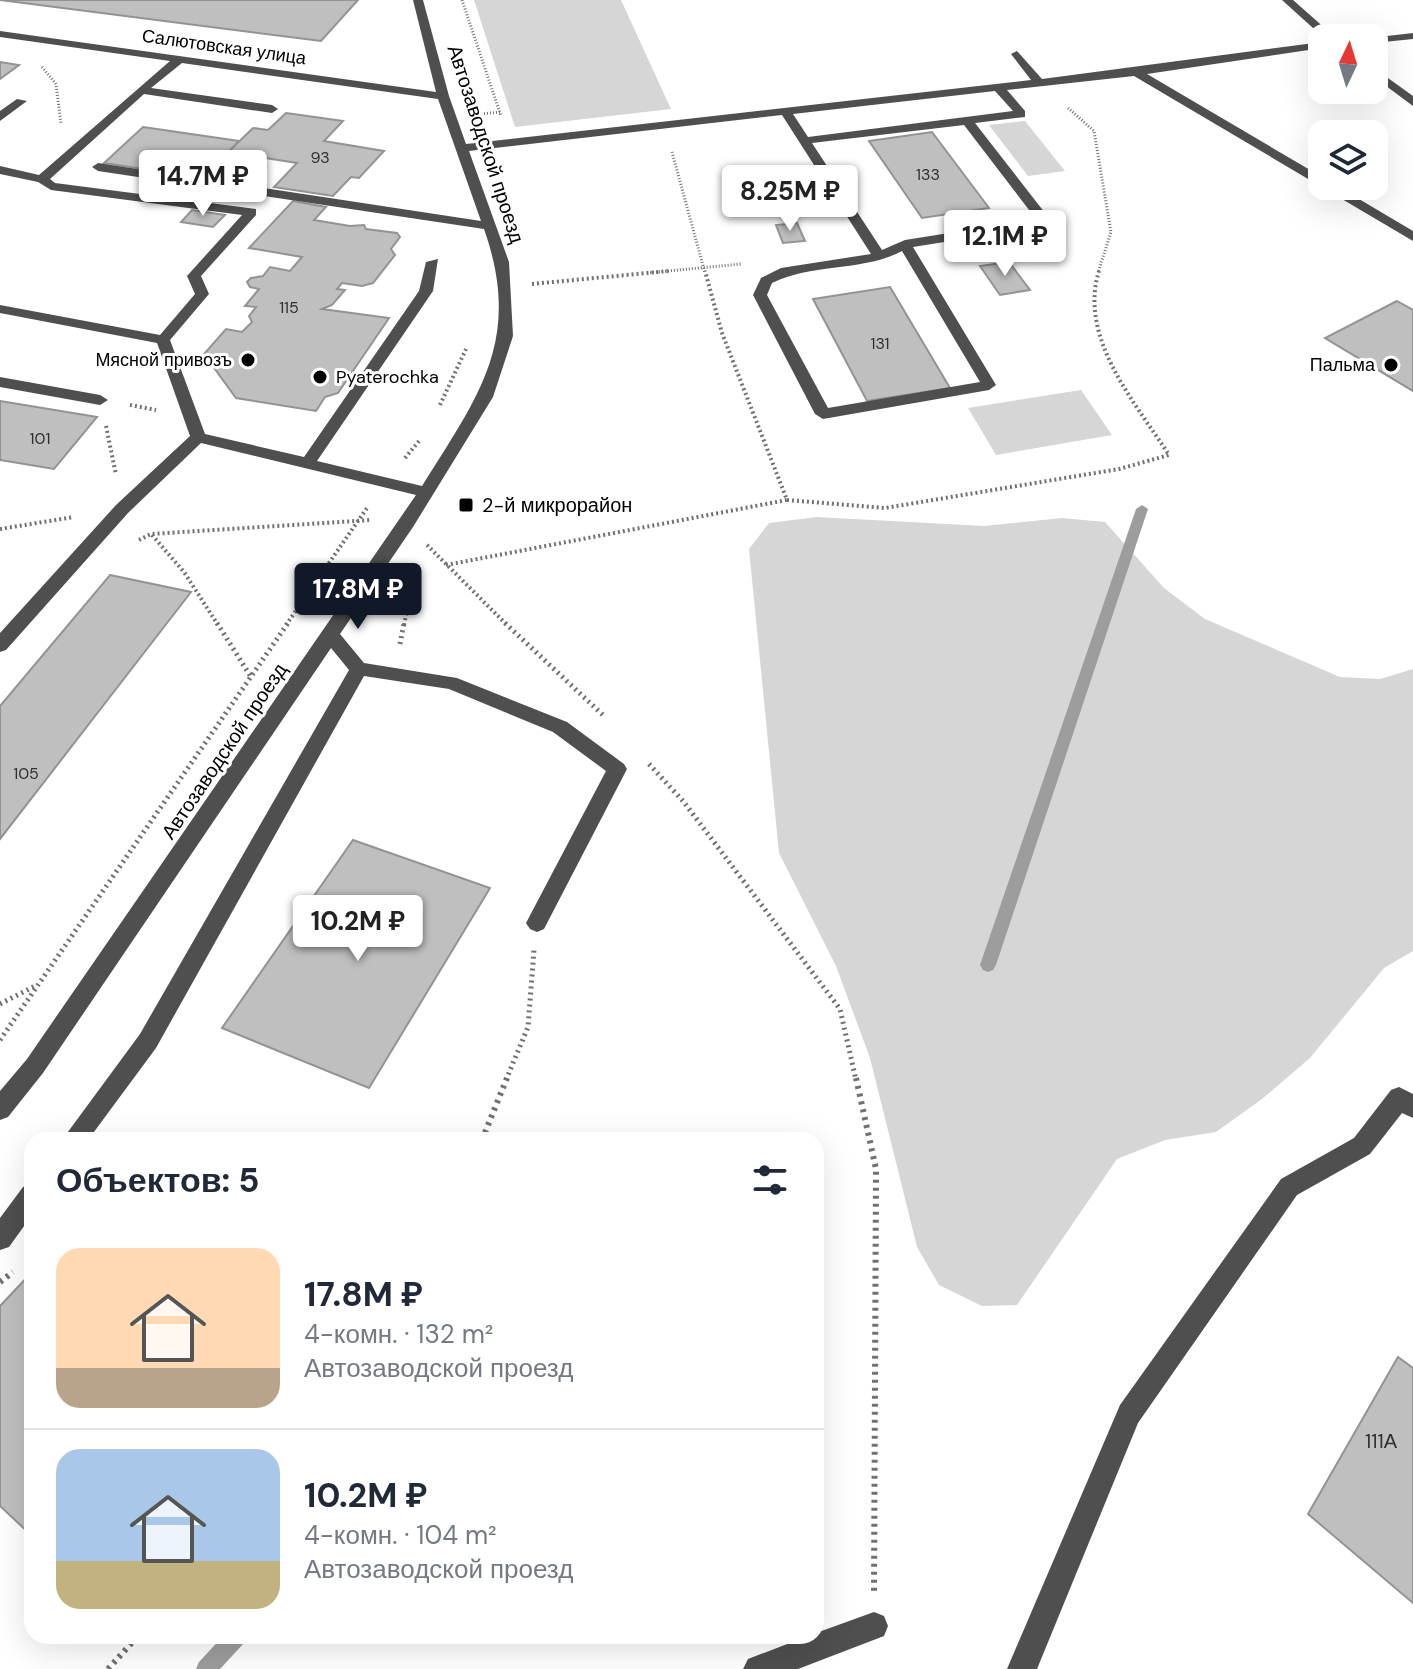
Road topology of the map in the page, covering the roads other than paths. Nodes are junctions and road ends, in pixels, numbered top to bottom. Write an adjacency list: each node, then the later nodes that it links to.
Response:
1 (418, 0): 15 (street, Автозаводской проезд)
2 (1287, 0): 3 (street)
3 (1315, 24)
4 (0, 34): 9 (street, Салютовская улица)
5 (1413, 36): 6 (street)
6 (1388, 39)
7 (1308, 47): 10 (street)
8 (1017, 54): 12 (street)
9 (180, 59): 14 (street); 15 (street, Салютовская улица)
10 (1136, 72): 12 (street); 26 (street)
11 (1388, 82): 17 (street)
12 (1039, 83): 13 (street)
13 (998, 87): 19 (street); 21 (street)
14 (141, 90): 18 (street); 27 (street)
15 (443, 96): 23 (street, Автозаводской проезд)
16 (21, 101): 20 (street)
17 (1413, 102)
18 (272, 109)
19 (785, 111): 22 (street); 23 (street)
20 (0, 117)
21 (967, 121): 22 (street); 31 (street)
22 (803, 141): 32 (street)
23 (461, 148): 29 (street, Автозаводской проезд)
24 (98, 167): 29 (street)
25 (0, 170): 27 (street)
26 (1308, 174)
27 (42, 179): 35 (street)
28 (1351, 200): 30 (street)
29 (489, 226): 40 (street, Автозаводской проезд)
30 (1413, 237)
31 (905, 244): 32 (street); 32 (street)
32 (880, 257)
33 (433, 262): 39 (street)
34 (0, 309): 35 (street)
35 (163, 340): 38 (street)
36 (0, 382): 37 (street)
37 (100, 400)
38 (198, 437): 39 (street); 42 (street)
39 (307, 464): 40 (street)
40 (427, 492): 41 (street, Автозаводской проезд)
41 (331, 635): 43 (street); 46 (street, Автозаводской проезд)
42 (0, 645)
43 (359, 669): 44 (street); 47 (street)
44 (537, 923)
45 (1413, 1107): 52 (street)
46 (0, 1109)
47 (80, 1132)
48 (24, 1206): 49 (street)
49 (0, 1238)
50 (874, 1626): 51 (street)
51 (758, 1669)
52 (1022, 1669)

